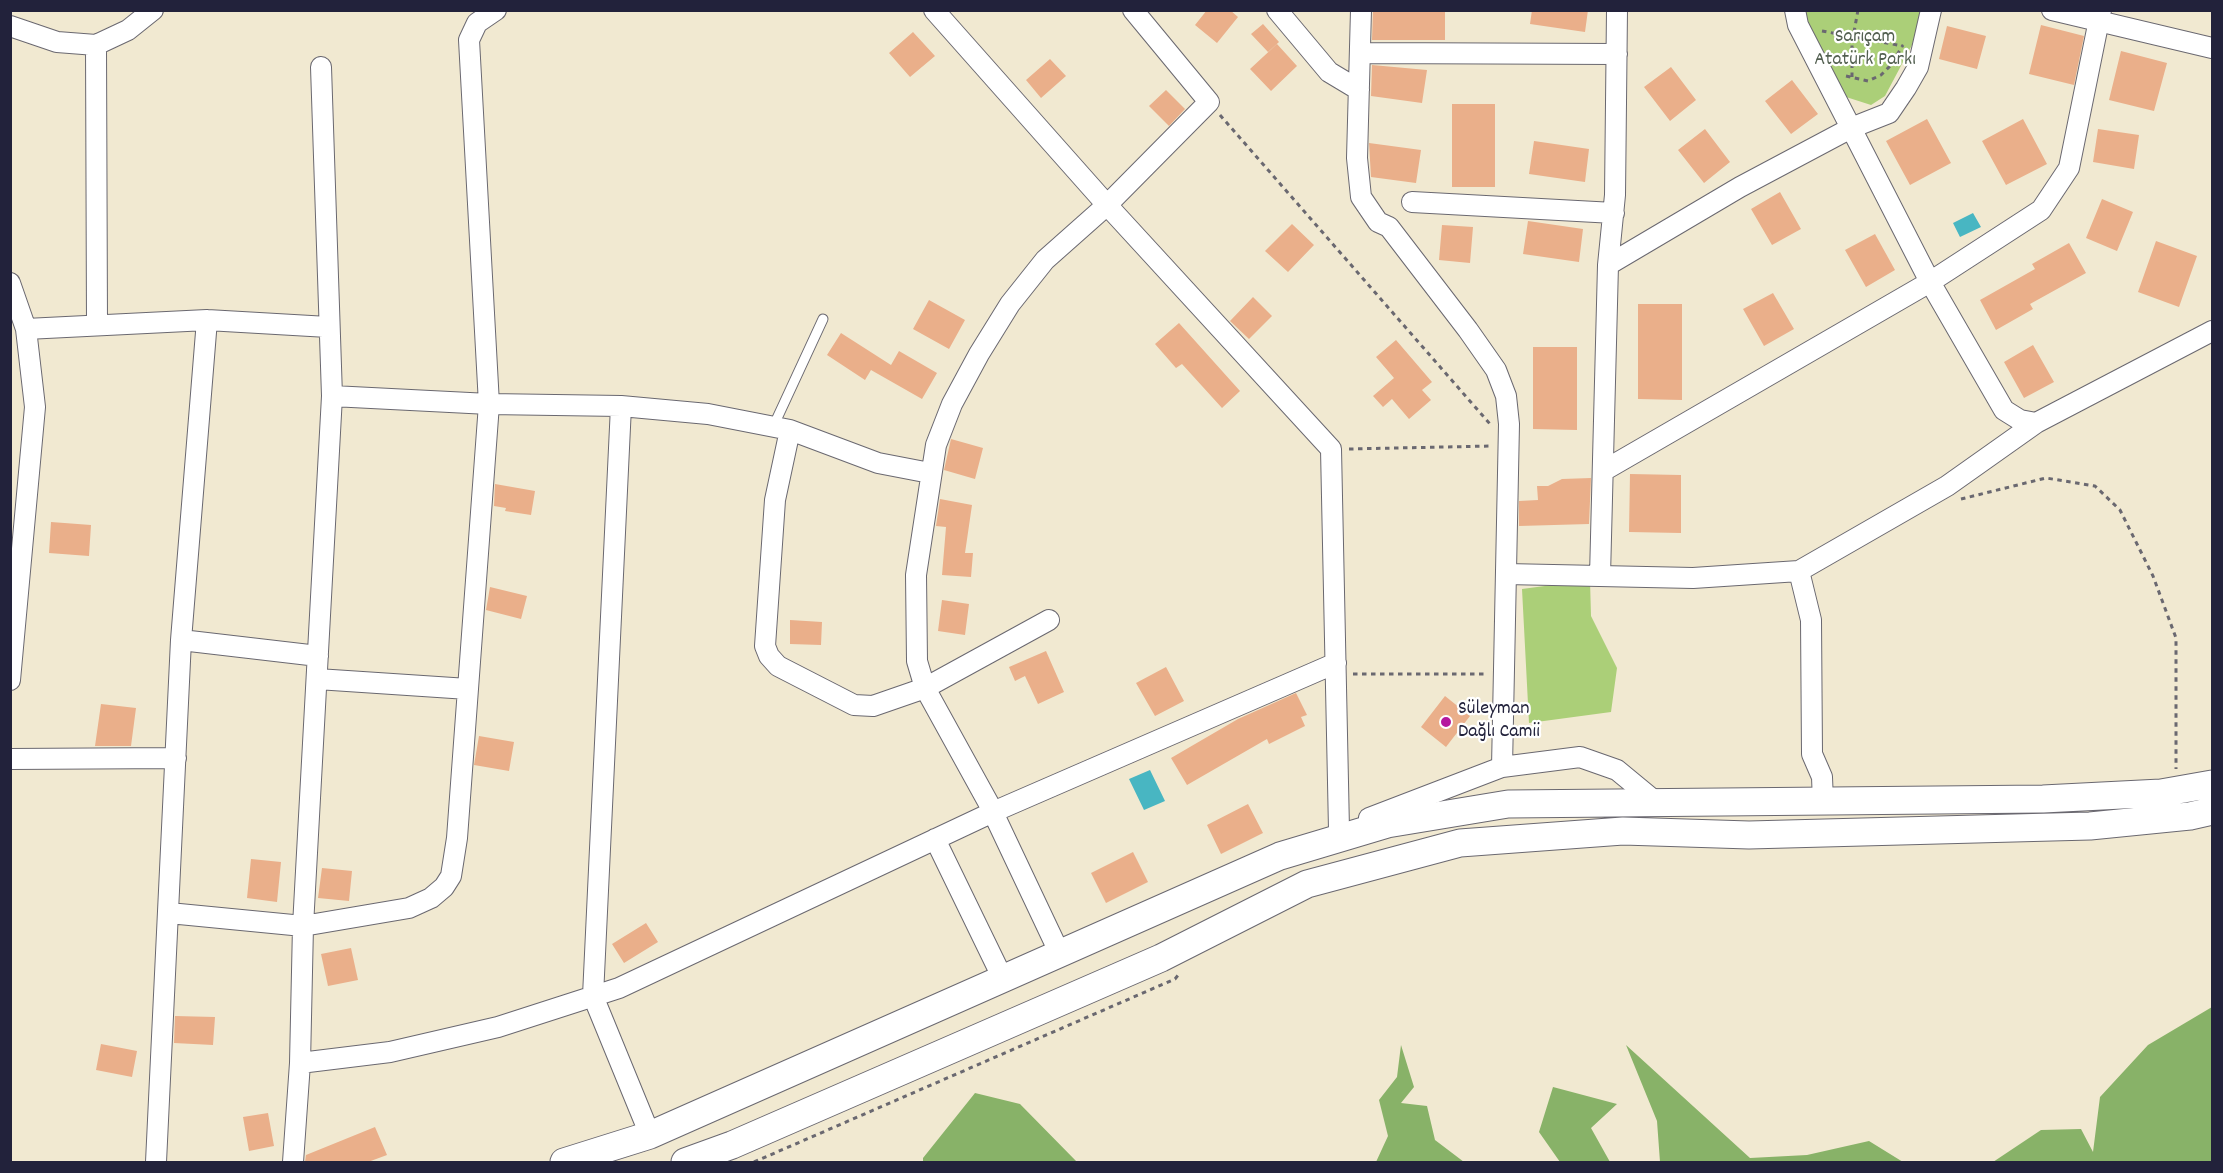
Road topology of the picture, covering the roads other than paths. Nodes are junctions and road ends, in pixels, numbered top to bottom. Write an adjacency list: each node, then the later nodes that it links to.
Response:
1 (153, 10): 13 (street)
2 (496, 10): 33 (street)
3 (934, 10): 21 (street)
4 (1133, 10): 21 (street)
5 (1277, 10): 18 (street)
6 (1361, 10): 15 (street)
7 (1617, 10): 16 (street)
8 (1795, 10): 19 (street)
9 (1931, 10): 19 (street)
10 (2052, 10): 11 (street)
11 (2099, 16): 14 (street); 24 (street)
12 (10, 26): 13 (street)
13 (96, 45): 28 (street)
14 (2212, 48)
15 (1361, 53): 16 (street); 18 (street)
16 (1617, 54): 22 (street)
17 (321, 67): 29 (street)
18 (1359, 90): 40 (street)
19 (1851, 129): 23 (street); 24 (street)
20 (1412, 202): 22 (street)
21 (1107, 205): 38 (street); 46 (street)
22 (1614, 213): 23 (street)
23 (1608, 265): 37 (street)
24 (1930, 282): 35 (street); 37 (street)
25 (10, 283): 30 (street)
26 (823, 319): 36 (lane)
27 (207, 320): 28 (street); 29 (street); 44 (street)
28 (97, 324): 30 (street)
29 (328, 327): 32 (street)
30 (26, 329): 42 (street)
31 (2212, 331): 35 (street)
32 (332, 396): 33 (street); 45 (street)
33 (489, 404): 34 (street); 49 (street)
34 (621, 406): 36 (street); 66 (street)
35 (2036, 423): 39 (street)
36 (781, 428): 38 (street); 50 (street)
37 (1603, 471): 41 (street)
38 (930, 473): 50 (street)
39 (1799, 571): 41 (street); 55 (street)
40 (1506, 574): 41 (street); 53 (street)
41 (1600, 576)
42 (13, 617): 48 (street)
43 (1049, 620): 50 (street)
44 (182, 640): 45 (street); 51 (street)
45 (318, 656): 47 (street)
46 (1336, 668): 58 (street); 59 (street)
47 (317, 679): 49 (street); 63 (street)
48 (10, 680)
49 (468, 688): 63 (street)
50 (925, 688): 58 (street)
51 (176, 758): 52 (street); 62 (street)
52 (10, 759)
53 (1502, 767): 56 (street); 59 (street)
54 (2212, 784): 55 (main road)
55 (1823, 802): 56 (main road)
56 (1657, 803): 61 (main road)
57 (2212, 811): 72 (main road)
58 (993, 812): 60 (street); 64 (street)
59 (1340, 830): 61 (street)
60 (935, 839): 65 (street); 66 (street)
61 (1280, 856): 64 (main road)
62 (169, 913): 63 (street); 69 (street)
63 (303, 926): 67 (street)
64 (1059, 952): 65 (main road)
65 (1002, 977): 68 (main road)
66 (593, 996): 67 (street); 68 (street)
67 (300, 1064): 70 (street)
68 (650, 1135): 71 (main road)
69 (156, 1162)
70 (293, 1162)
71 (564, 1162)
72 (685, 1162)

